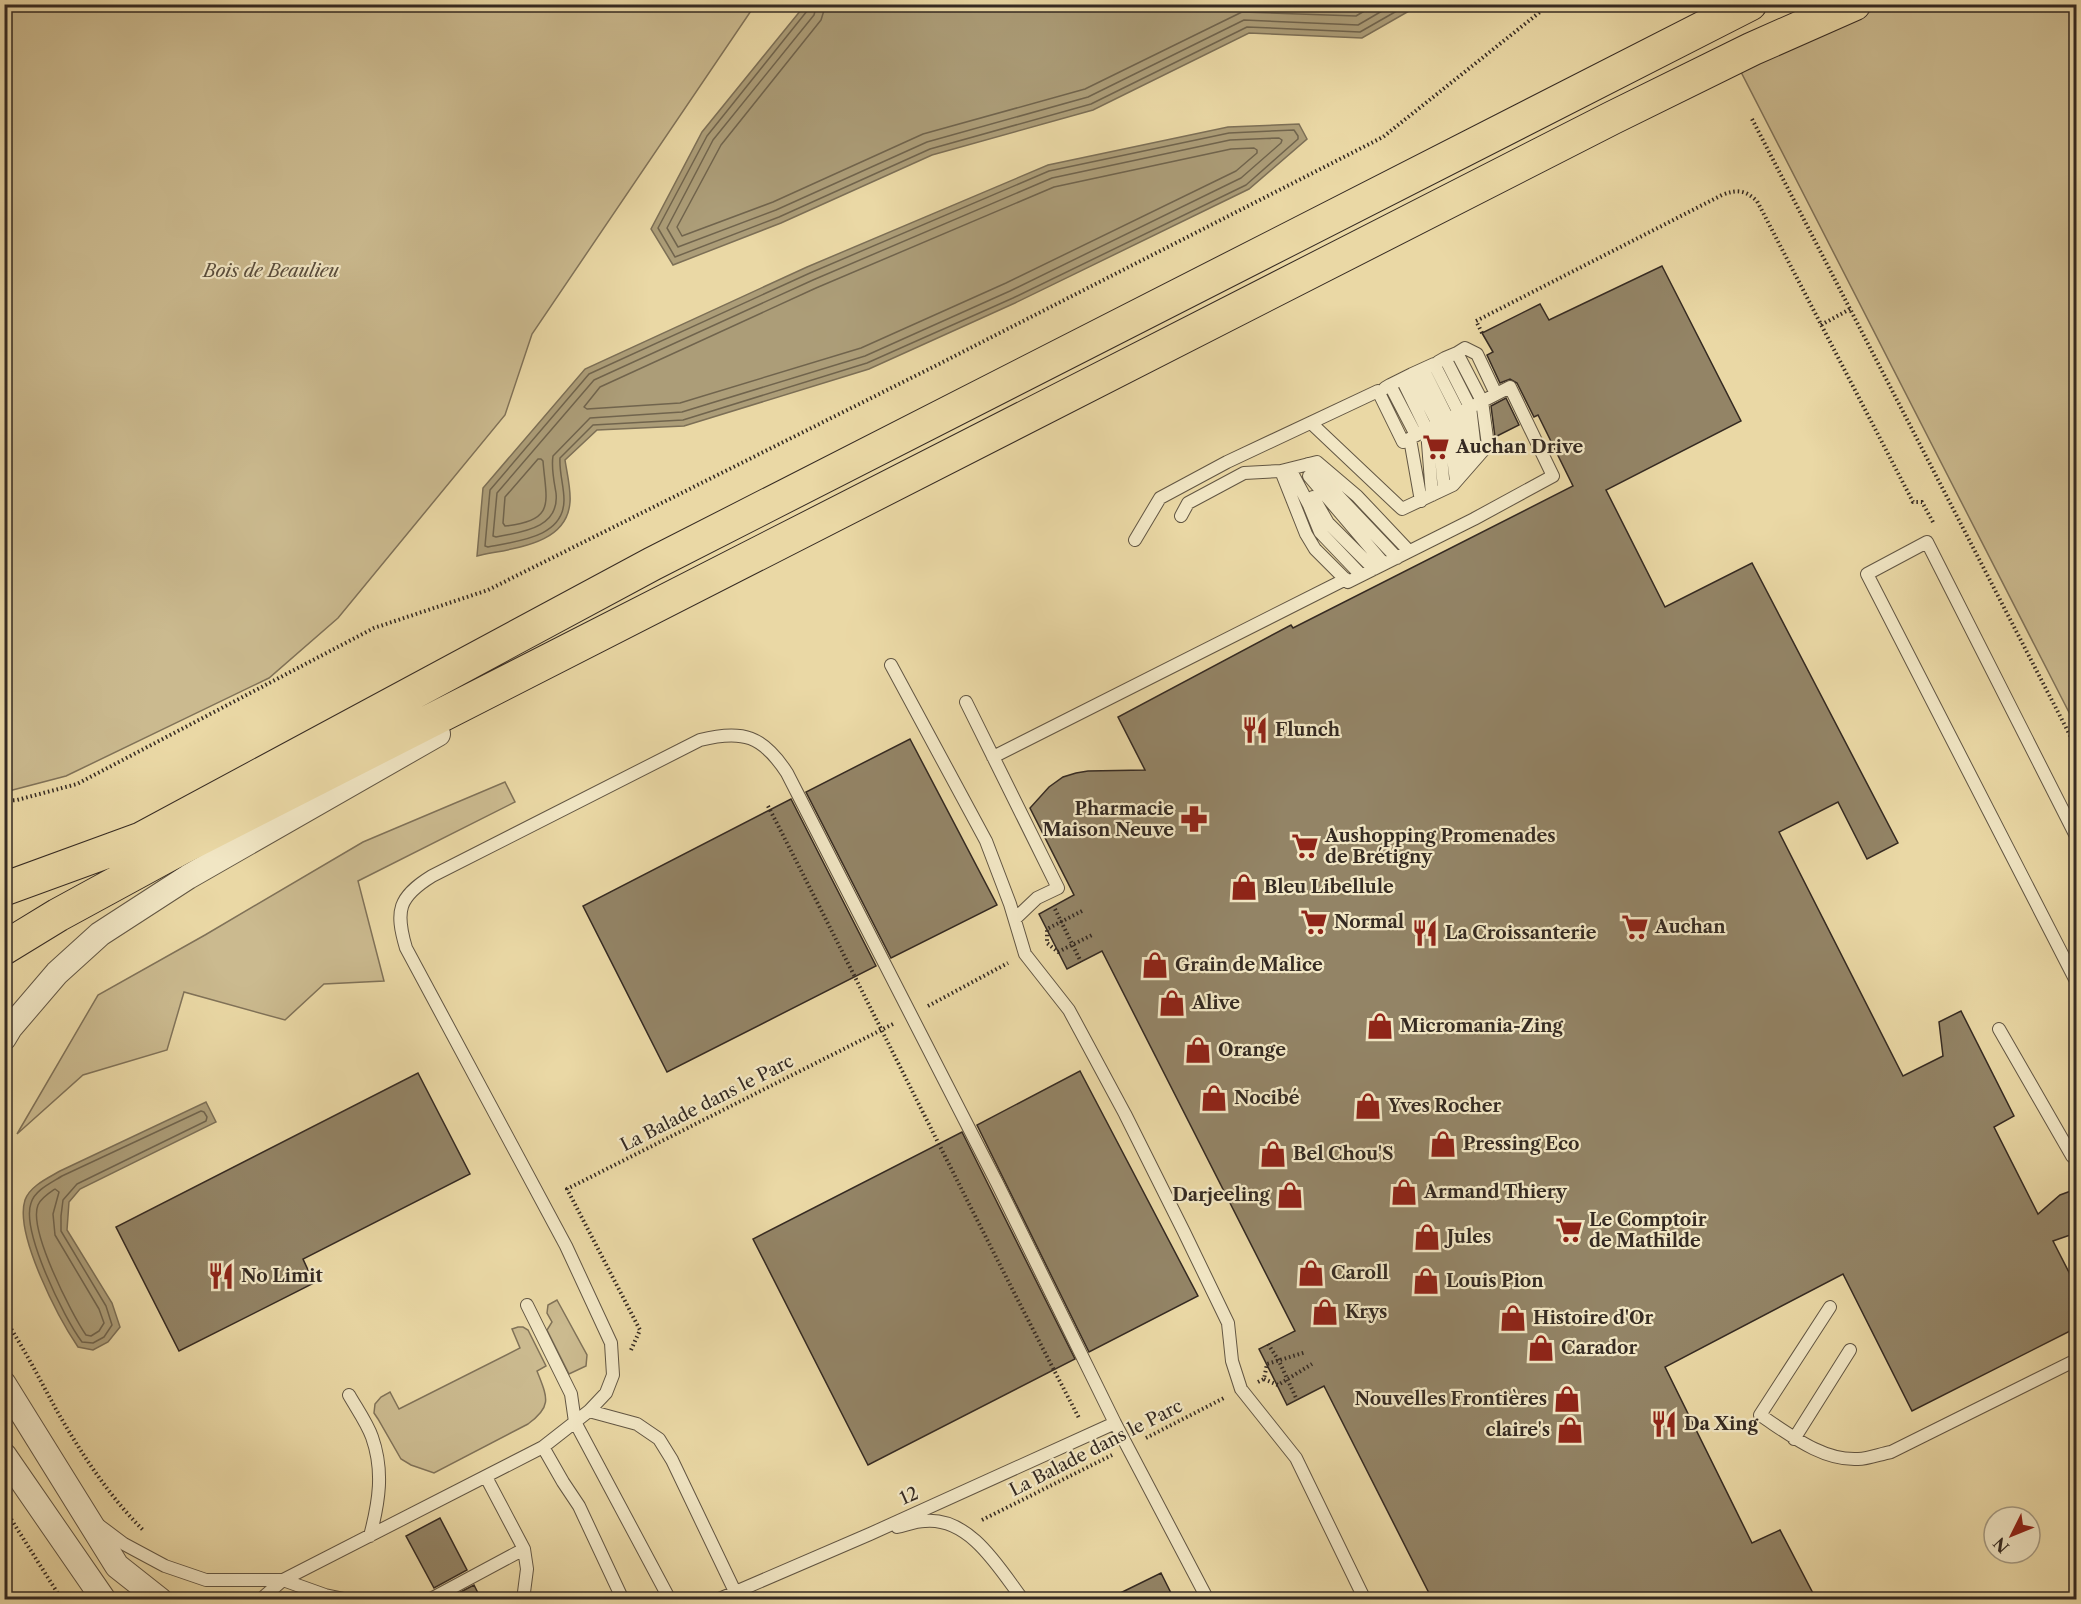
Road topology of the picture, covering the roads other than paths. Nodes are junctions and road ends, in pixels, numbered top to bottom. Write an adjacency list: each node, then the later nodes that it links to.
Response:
1 (1750, 4): 28 (main road)
2 (1854, 4): 21 (main road)
3 (1429, 366): 4 (lane); 6 (lane); 7 (lane); 9 (lane); 9 (lane); 9 (lane)
4 (1390, 385): 5 (lane); 9 (lane)
5 (1378, 391): 8 (lane); 9 (lane)
6 (1496, 394): 7 (lane); 18 (lane)
7 (1482, 401): 9 (lane); 10 (lane)
8 (1311, 423): 15 (lane); 17 (lane)
9 (1434, 426): 10 (lane); 12 (lane); 13 (lane); 14 (lane); 15 (lane); 15 (lane)
10 (1476, 458): 12 (lane)
11 (1295, 468): 16 (lane); 18 (lane); 19 (lane); 20 (lane); 22 (lane); 23 (lane)
12 (1466, 470): 13 (lane)
13 (1456, 481): 14 (lane)
14 (1444, 489): 15 (lane)
15 (1426, 498)
16 (1181, 516)
17 (1135, 540)
18 (1409, 551): 19 (lane)
19 (1396, 558): 20 (lane)
20 (1379, 566): 22 (lane)
21 (726, 570): 30 (main road); 33 (street)
22 (1361, 575): 23 (lane)
23 (1346, 579): 26 (lane)
24 (891, 665): 29 (lane)
25 (966, 702): 26 (lane)
26 (993, 757): 29 (lane)
27 (2076, 836): 31 (lane)
28 (4, 889)
29 (1015, 919): 67 (lane)
30 (4, 948)
31 (2076, 981)
32 (1999, 1029): 34 (lane)
33 (4, 1038)
34 (2076, 1160)
35 (526, 1305): 43 (lane)
36 (1830, 1307): 45 (lane)
37 (1850, 1350): 45 (lane)
38 (2076, 1360): 45 (lane)
39 (4, 1375): 40 (street)
40 (8, 1391): 49 (street)
41 (349, 1395): 51 (lane)
42 (589, 1411): 43 (lane); 44 (lane); 55 (lane)
43 (575, 1422): 46 (lane); 63 (lane)
44 (1115, 1423): 50 (lane, 12); 66 (lane)
45 (1794, 1439)
46 (543, 1447): 48 (lane); 62 (lane)
47 (4, 1455): 56 (street)
48 (486, 1477): 51 (lane); 52 (lane)
49 (83, 1512): 53 (lane); 57 (street)
50 (870, 1534): 55 (lane, 12); 65 (lane)
51 (369, 1536): 53 (lane)
52 (525, 1549): 60 (lane); 61 (lane)
53 (283, 1580): 54 (lane); 58 (lane)
54 (315, 1595): 59 (lane)
55 (737, 1595): 64 (lane, 12)
56 (104, 1599)
57 (160, 1599)
58 (260, 1599)
59 (349, 1599)
60 (429, 1599)
61 (523, 1599)
62 (623, 1599)
63 (670, 1599)
64 (717, 1599)
65 (1023, 1599)
66 (1208, 1599)
67 (1365, 1599)

